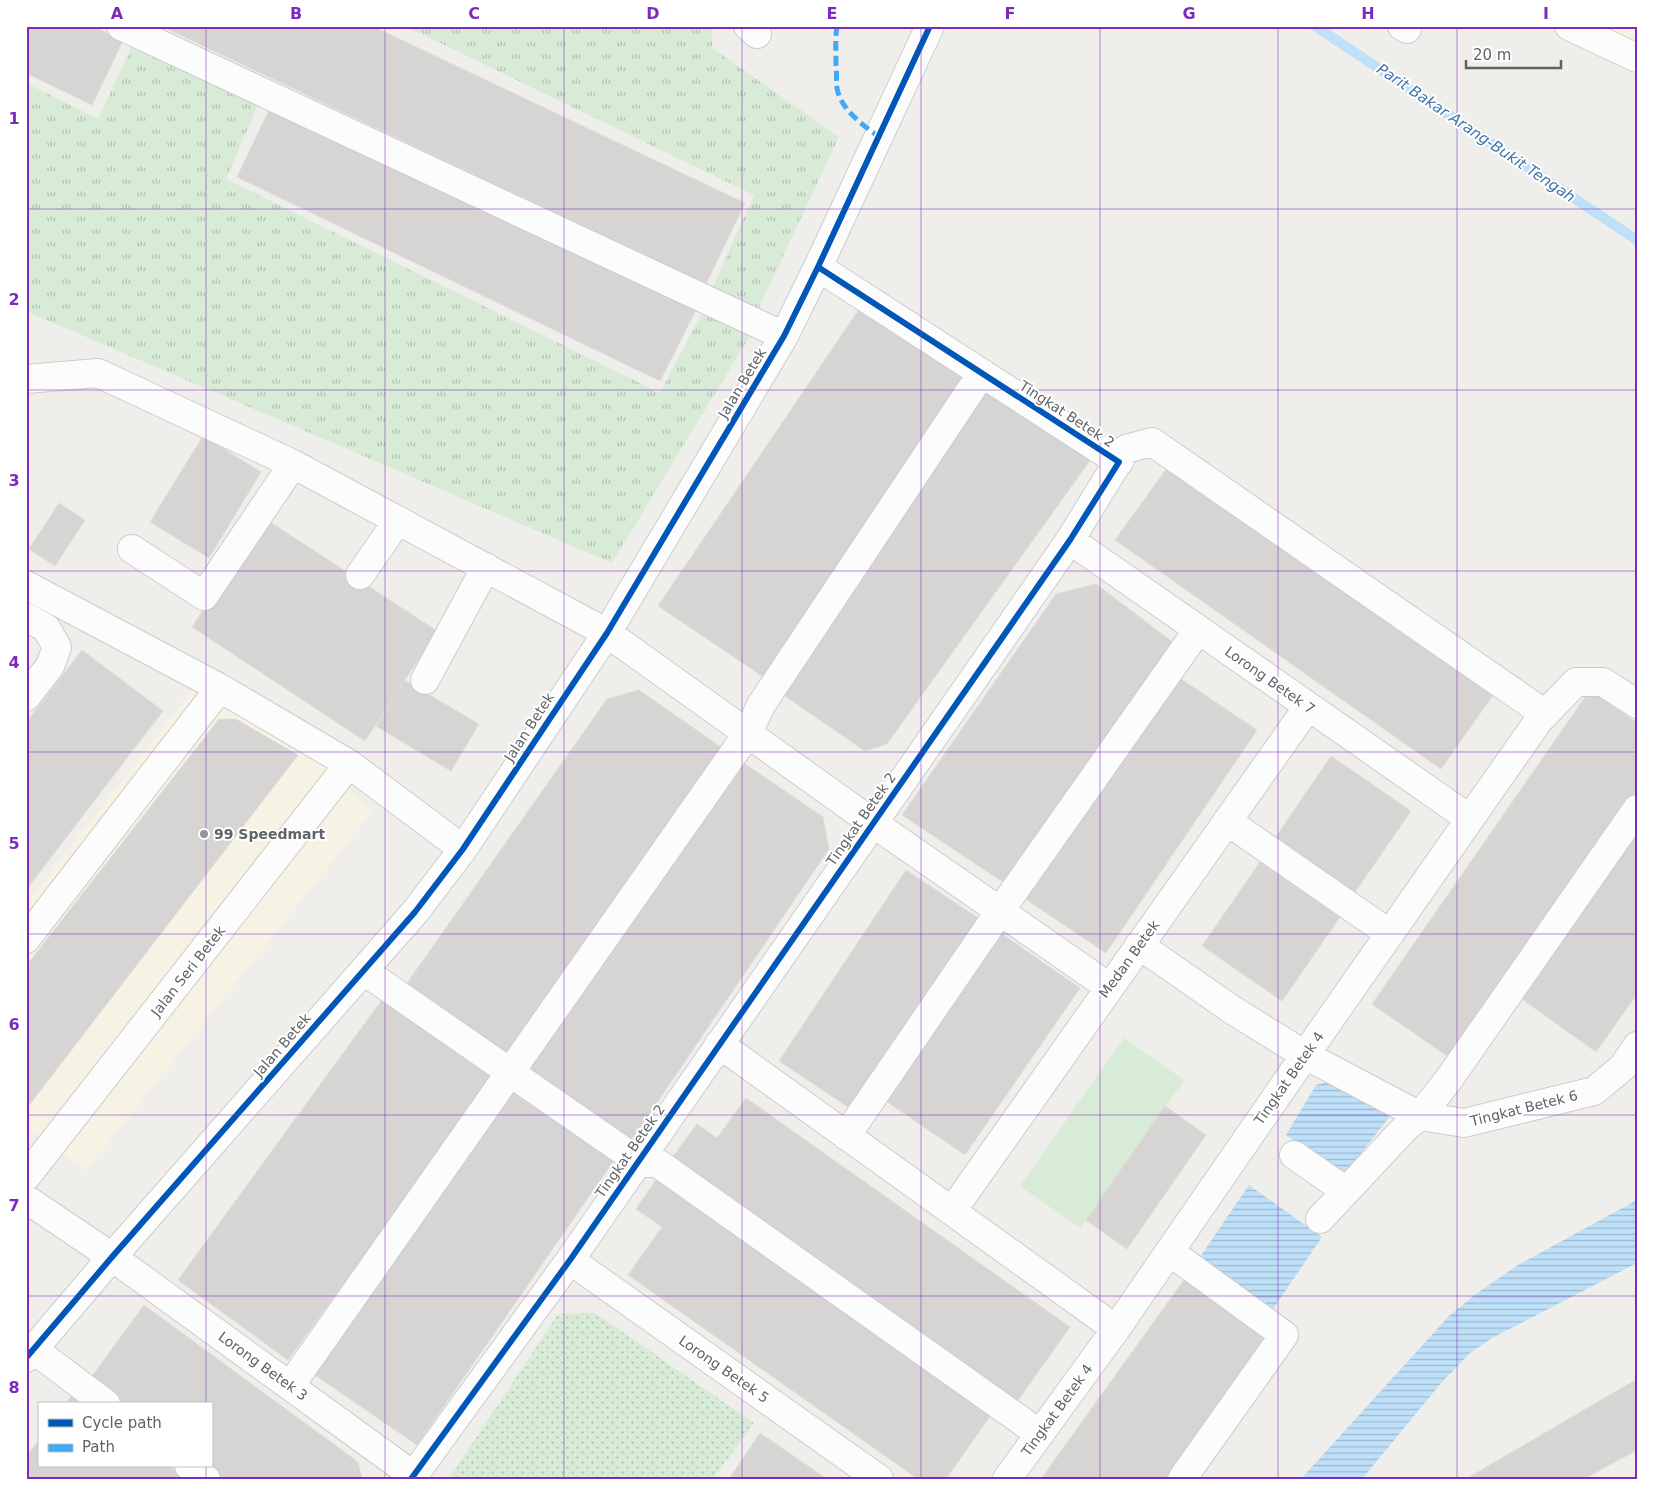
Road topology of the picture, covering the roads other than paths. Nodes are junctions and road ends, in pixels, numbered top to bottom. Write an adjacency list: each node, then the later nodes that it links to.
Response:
1 (121, 26): 6 (street)
2 (930, 26): 5 (street, Jalan Betek)
3 (1569, 26): 4 (street)
4 (1637, 58)
5 (818, 267): 6 (street, Jalan Betek); 7 (street, Tingkat Betek 2)
6 (784, 336): 19 (street, Jalan Betek)
7 (982, 373): 9 (street, Tingkat Betek 2); 26 (street)
8 (26, 379): 10 (street)
9 (1119, 462): 12 (street, Tingkat Betek 2); 25 (street)
10 (292, 464): 11 (street); 13 (street)
11 (398, 520): 14 (street); 15 (street)
12 (1070, 540): 18 (street, Lorong Betek 7); 31 (street, Tingkat Betek 2)
13 (132, 549)
14 (486, 568): 19 (street); 20 (street)
15 (360, 575)
16 (26, 585): 21 (street)
17 (26, 617): 22 (street)
18 (1198, 630): 24 (street, Lorong Betek 7); 33 (street)
19 (607, 633): 26 (street); 32 (street, Jalan Betek)
20 (426, 680)
21 (220, 688): 27 (street); 35 (street)
22 (26, 697)
23 (1637, 704): 25 (street, Tingkat Betek 4)
24 (1308, 707): 29 (street, Lorong Betek 7); 30 (street, Medan Betek)
25 (1545, 714): 29 (street, Tingkat Betek 4)
26 (748, 733): 31 (street); 42 (street)
27 (349, 764): 32 (street); 47 (street, Jalan Seri Betek)
28 (1637, 809): 43 (street)
29 (1470, 819): 34 (street, Tingkat Betek 4)
30 (1228, 821): 34 (street); 36 (street, Medan Betek)
31 (873, 823): 33 (street); 39 (street, Tingkat Betek 2)
32 (463, 849): 37 (street, Jalan Betek)
33 (1000, 911): 38 (street); 44 (street)
34 (1390, 934): 41 (street, Tingkat Betek 4)
35 (26, 939)
36 (1139, 945): 38 (street, Medan Betek); 41 (street, Tingkat Betek 6)
37 (364, 971): 42 (street); 53 (street, Jalan Betek)
38 (1109, 987): 50 (street, Medan Betek)
39 (718, 1044): 44 (street); 46 (street, Tingkat Betek 2)
40 (1637, 1046): 43 (street, Tingkat Betek 6)
41 (1305, 1055): 43 (street, Tingkat Betek 6); 52 (street, Tingkat Betek 4)
42 (508, 1073): 46 (street); 57 (street)
43 (1420, 1116): 48 (street)
44 (846, 1136): 50 (street)
45 (1294, 1155): 48 (street)
46 (638, 1161): 54 (street, Tingkat Betek 2); 59 (street)
47 (26, 1177)
48 (1346, 1192): 51 (street)
49 (26, 1200): 53 (street, Lorong Betek 3)
50 (952, 1211): 55 (street)
51 (1320, 1219)
52 (1170, 1252): 55 (street, Tingkat Betek 4); 65 (street)
53 (112, 1257): 56 (street, Jalan Betek); 57 (street, Lorong Betek 3)
54 (570, 1260): 61 (street, Tingkat Betek 2); 63 (street, Lorong Betek 5)
55 (1116, 1329): 59 (street, Tingkat Betek 4)
56 (30, 1354): 58 (street)
57 (290, 1386): 61 (street, Lorong Betek 3)
58 (103, 1402)
59 (1040, 1434): 64 (street, Tingkat Betek 4)
60 (192, 1468): 62 (street)
61 (412, 1477)
62 (206, 1479)
63 (878, 1479)
64 (1007, 1479)
65 (1182, 1479)

